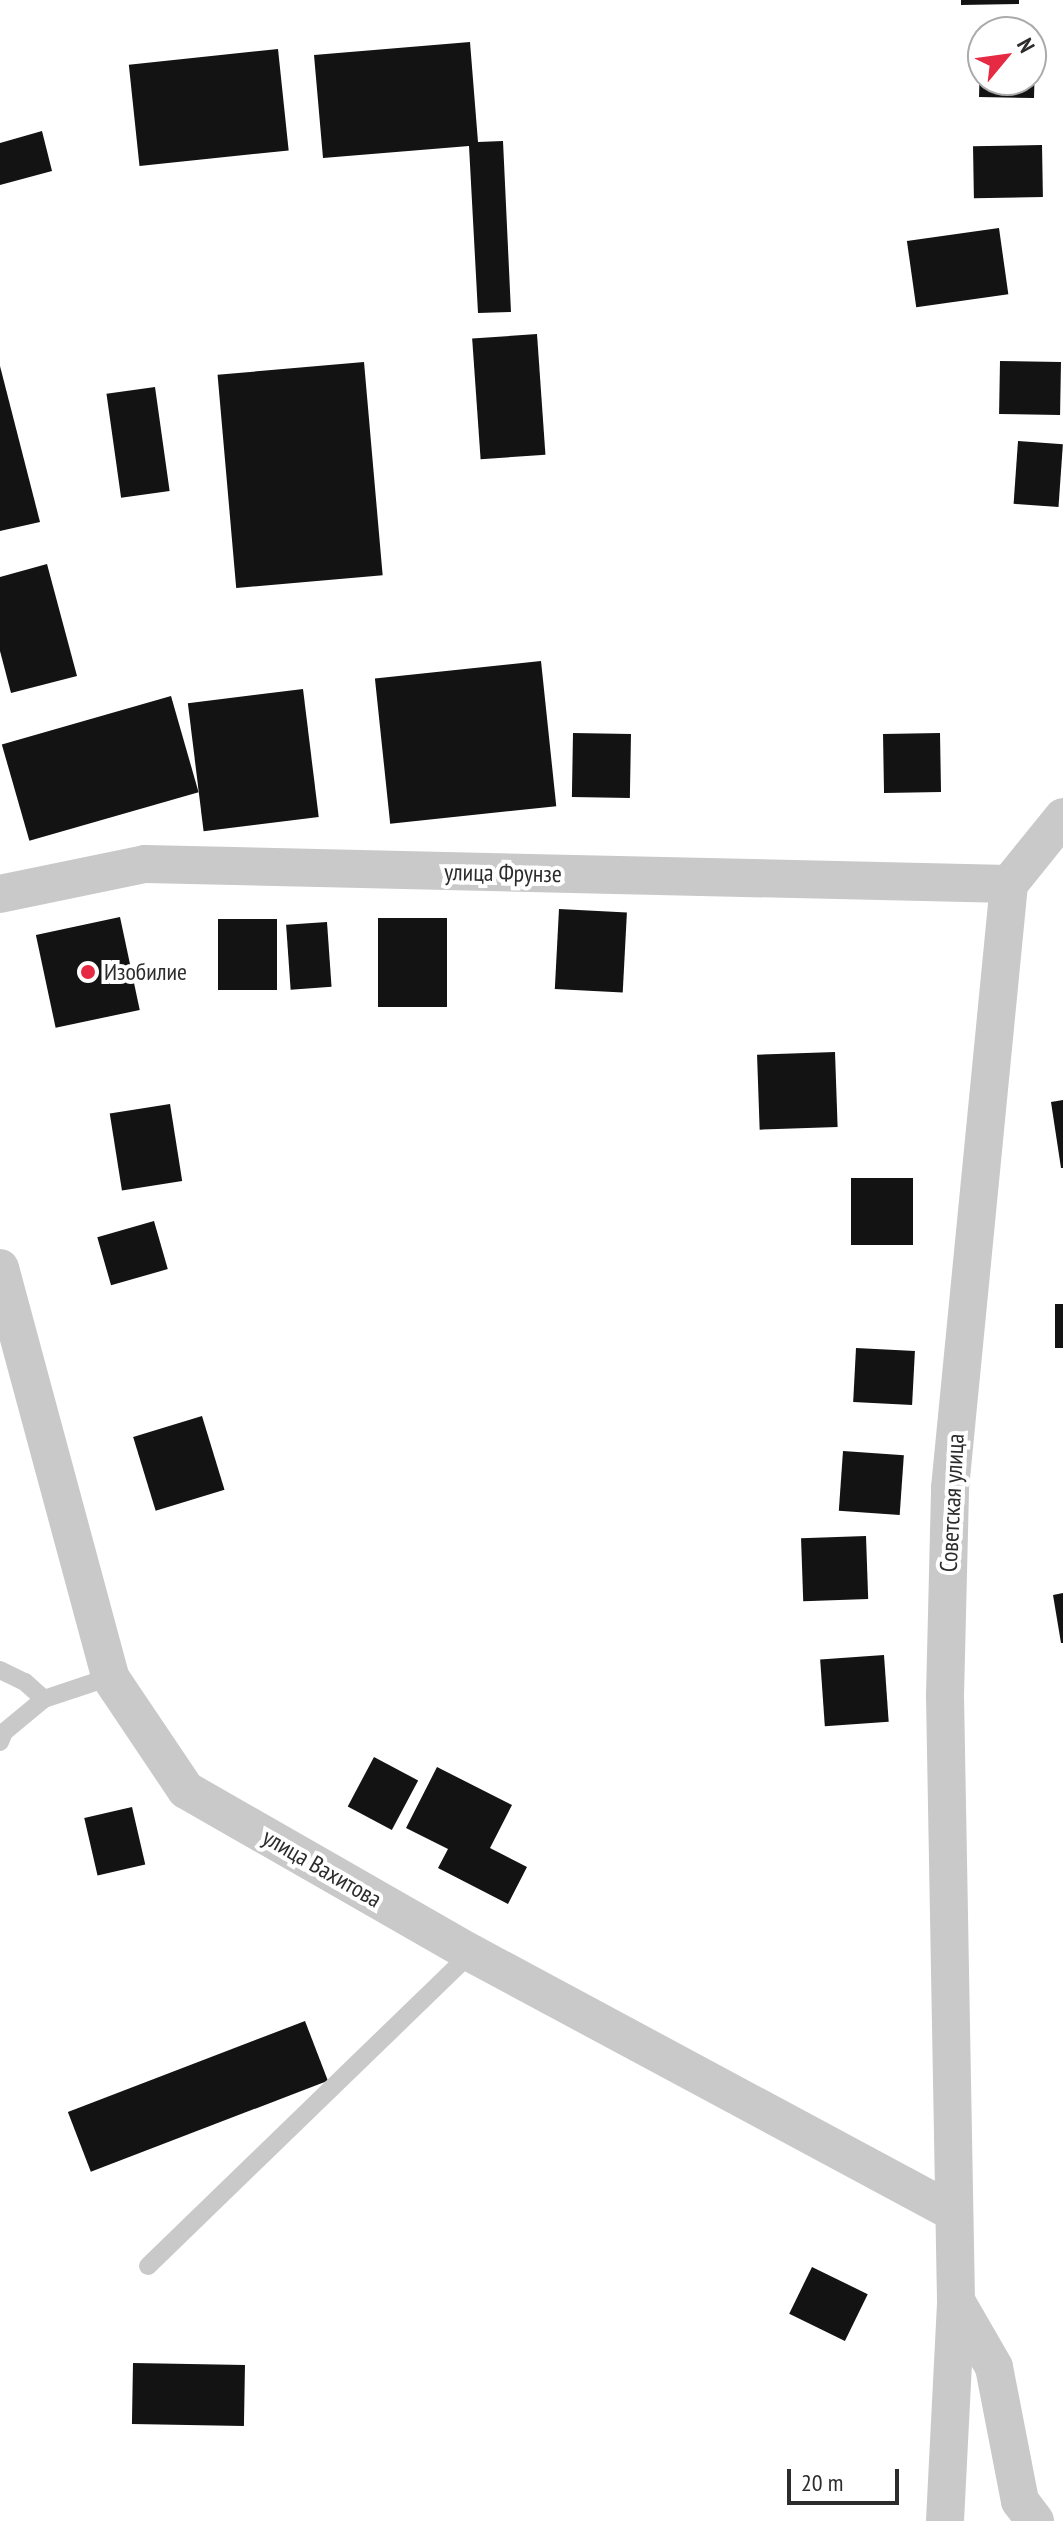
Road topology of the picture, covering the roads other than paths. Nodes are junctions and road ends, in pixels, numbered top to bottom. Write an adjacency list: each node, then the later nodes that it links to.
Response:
1 (1063, 817): 2 (street)
2 (1009, 884): 3 (street, улица Фрунзе); 10 (street, Советская улица)
3 (0, 894)
4 (0, 1268): 6 (street, улица Вахитова)
5 (0, 1670): 7 (lane)
6 (110, 1677): 7 (lane); 9 (street, улица Вахитова)
7 (44, 1699): 8 (lane)
8 (0, 1742)
9 (471, 1953): 10 (street, улица Вахитова); 11 (lane)
10 (951, 2211): 12 (street, Советская улица)
11 (148, 2266)
12 (956, 2301): 13 (street); 14 (street)
13 (945, 2521)
14 (1035, 2521)

